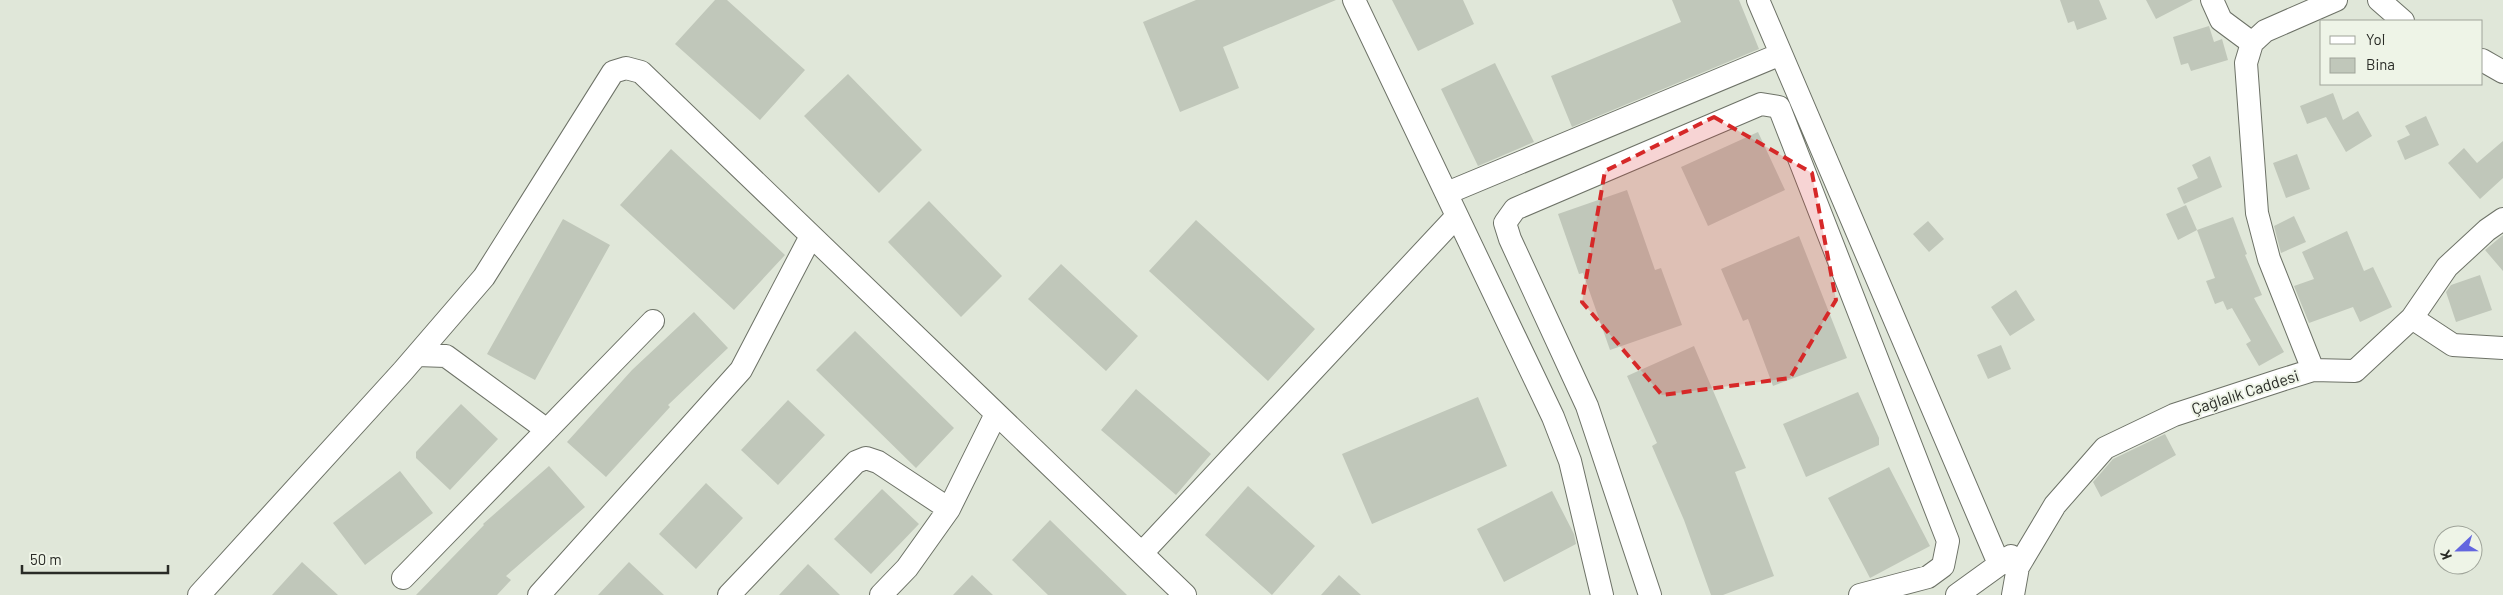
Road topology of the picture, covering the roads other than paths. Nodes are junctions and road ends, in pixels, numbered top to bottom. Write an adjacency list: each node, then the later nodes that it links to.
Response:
1 (1354, 0): 11 (street)
2 (1758, 0): 8 (street)
3 (2212, 0): 7 (street)
4 (2336, 0): 7 (street)
5 (2379, 0): 6 (street)
6 (2402, 20)
7 (2252, 43): 19 (street)
8 (1781, 54): 11 (street); 27 (street)
9 (2483, 61): 10 (street)
10 (2503, 72)
11 (1447, 193): 12 (street)
12 (1457, 216): 22 (street); 26 (street)
13 (2503, 219): 15 (street, Çağlalık Caddesi)
14 (811, 236): 18 (street); 21 (street); 30 (street)
15 (2412, 318): 17 (street); 19 (street, Çağlalık Caddesi)
16 (653, 321): 23 (street)
17 (2503, 348)
18 (417, 355): 23 (street); 29 (street)
19 (2313, 370): 25 (street, Çağlalık Caddesi)
20 (1587, 406): 22 (street); 35 (street); 36 (street)
21 (996, 414): 24 (street); 26 (street)
22 (1554, 417): 34 (street)
23 (547, 430): 28 (street)
24 (948, 509): 31 (street); 32 (street)
25 (2035, 538): 27 (street); 38 (street, Çağlalık Caddesi)
26 (1142, 553): 33 (street)
27 (1999, 564): 37 (street)
28 (403, 578)
29 (199, 595)
30 (539, 595)
31 (729, 595)
32 (882, 595)
33 (1185, 595)
34 (1602, 595)
35 (1650, 595)
36 (1860, 595)
37 (1957, 595)
38 (2013, 595)

